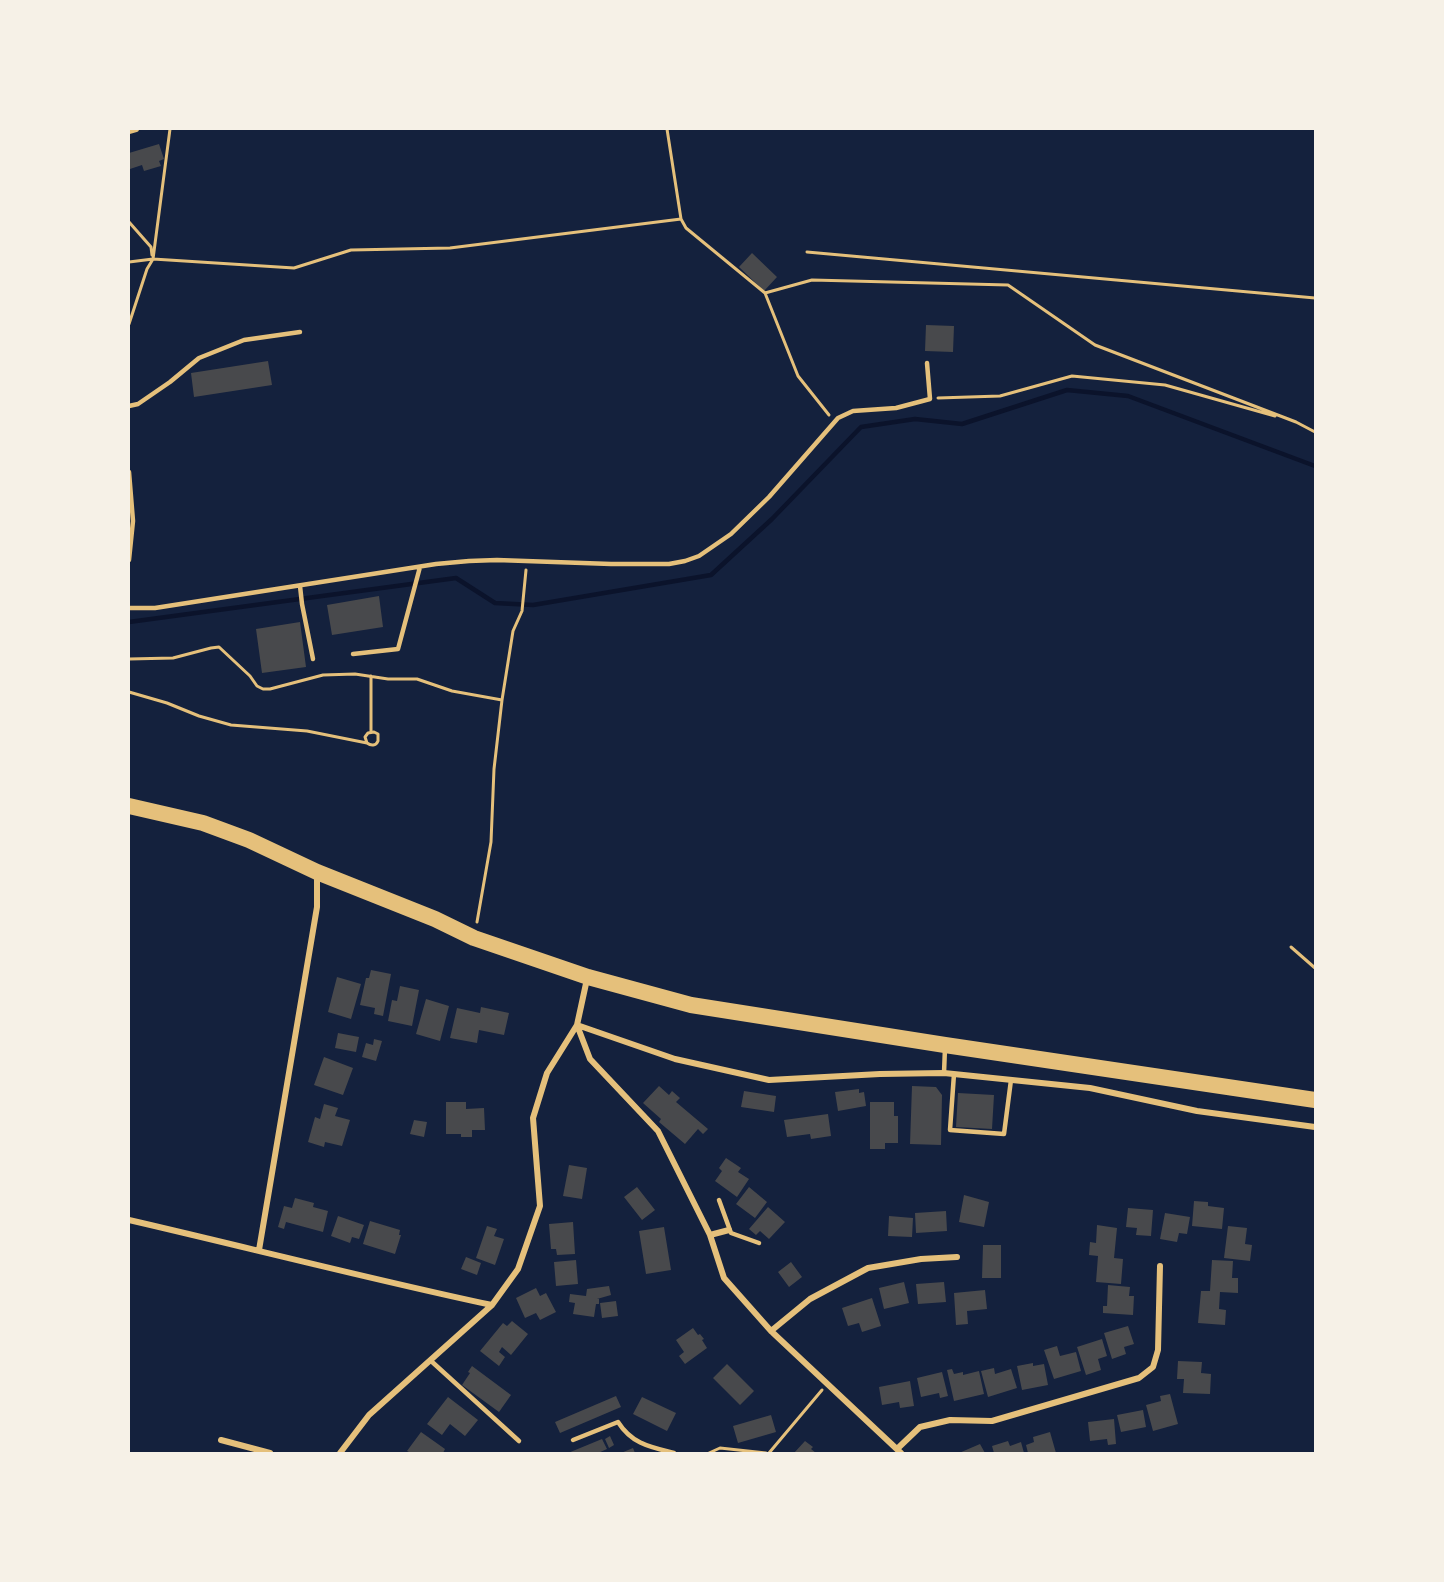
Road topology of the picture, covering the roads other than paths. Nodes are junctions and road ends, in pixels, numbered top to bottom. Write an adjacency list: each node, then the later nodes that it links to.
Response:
1 (136, 129): 2 (street)
2 (129, 131)
3 (300, 332): 5 (lane)
4 (927, 363): 8 (lane)
5 (129, 406)
6 (129, 472): 7 (lane)
7 (129, 560)
8 (420, 567): 9 (lane); 11 (lane)
9 (300, 586): 10 (lane); 12 (lane)
10 (129, 608)
11 (352, 654)
12 (313, 659)
13 (129, 806): 14 (highway)
14 (317, 872): 15 (highway); 28 (street)
15 (588, 977): 16 (street); 17 (highway)
16 (577, 1025): 18 (street); 26 (street); 31 (street)
17 (945, 1045): 18 (lane); 21 (highway)
18 (944, 1073): 19 (street)
19 (954, 1074): 20 (street); 20 (lane)
20 (1011, 1080): 22 (street)
21 (1315, 1100)
22 (1315, 1127)
23 (718, 1200): 25 (lane)
24 (129, 1220): 28 (street)
25 (729, 1230): 26 (street); 27 (lane)
26 (710, 1235): 32 (street)
27 (759, 1243)
28 (259, 1250): 31 (street)
29 (957, 1257): 32 (street)
30 (1160, 1266): 37 (street)
31 (492, 1305): 33 (street)
32 (771, 1331): 37 (street)
33 (430, 1360): 36 (lane); 39 (street)
34 (221, 1440): 38 (street)
35 (573, 1440): 40 (lane)
36 (519, 1441)
37 (899, 1451)
38 (270, 1453)
39 (340, 1453)
40 (674, 1453)

